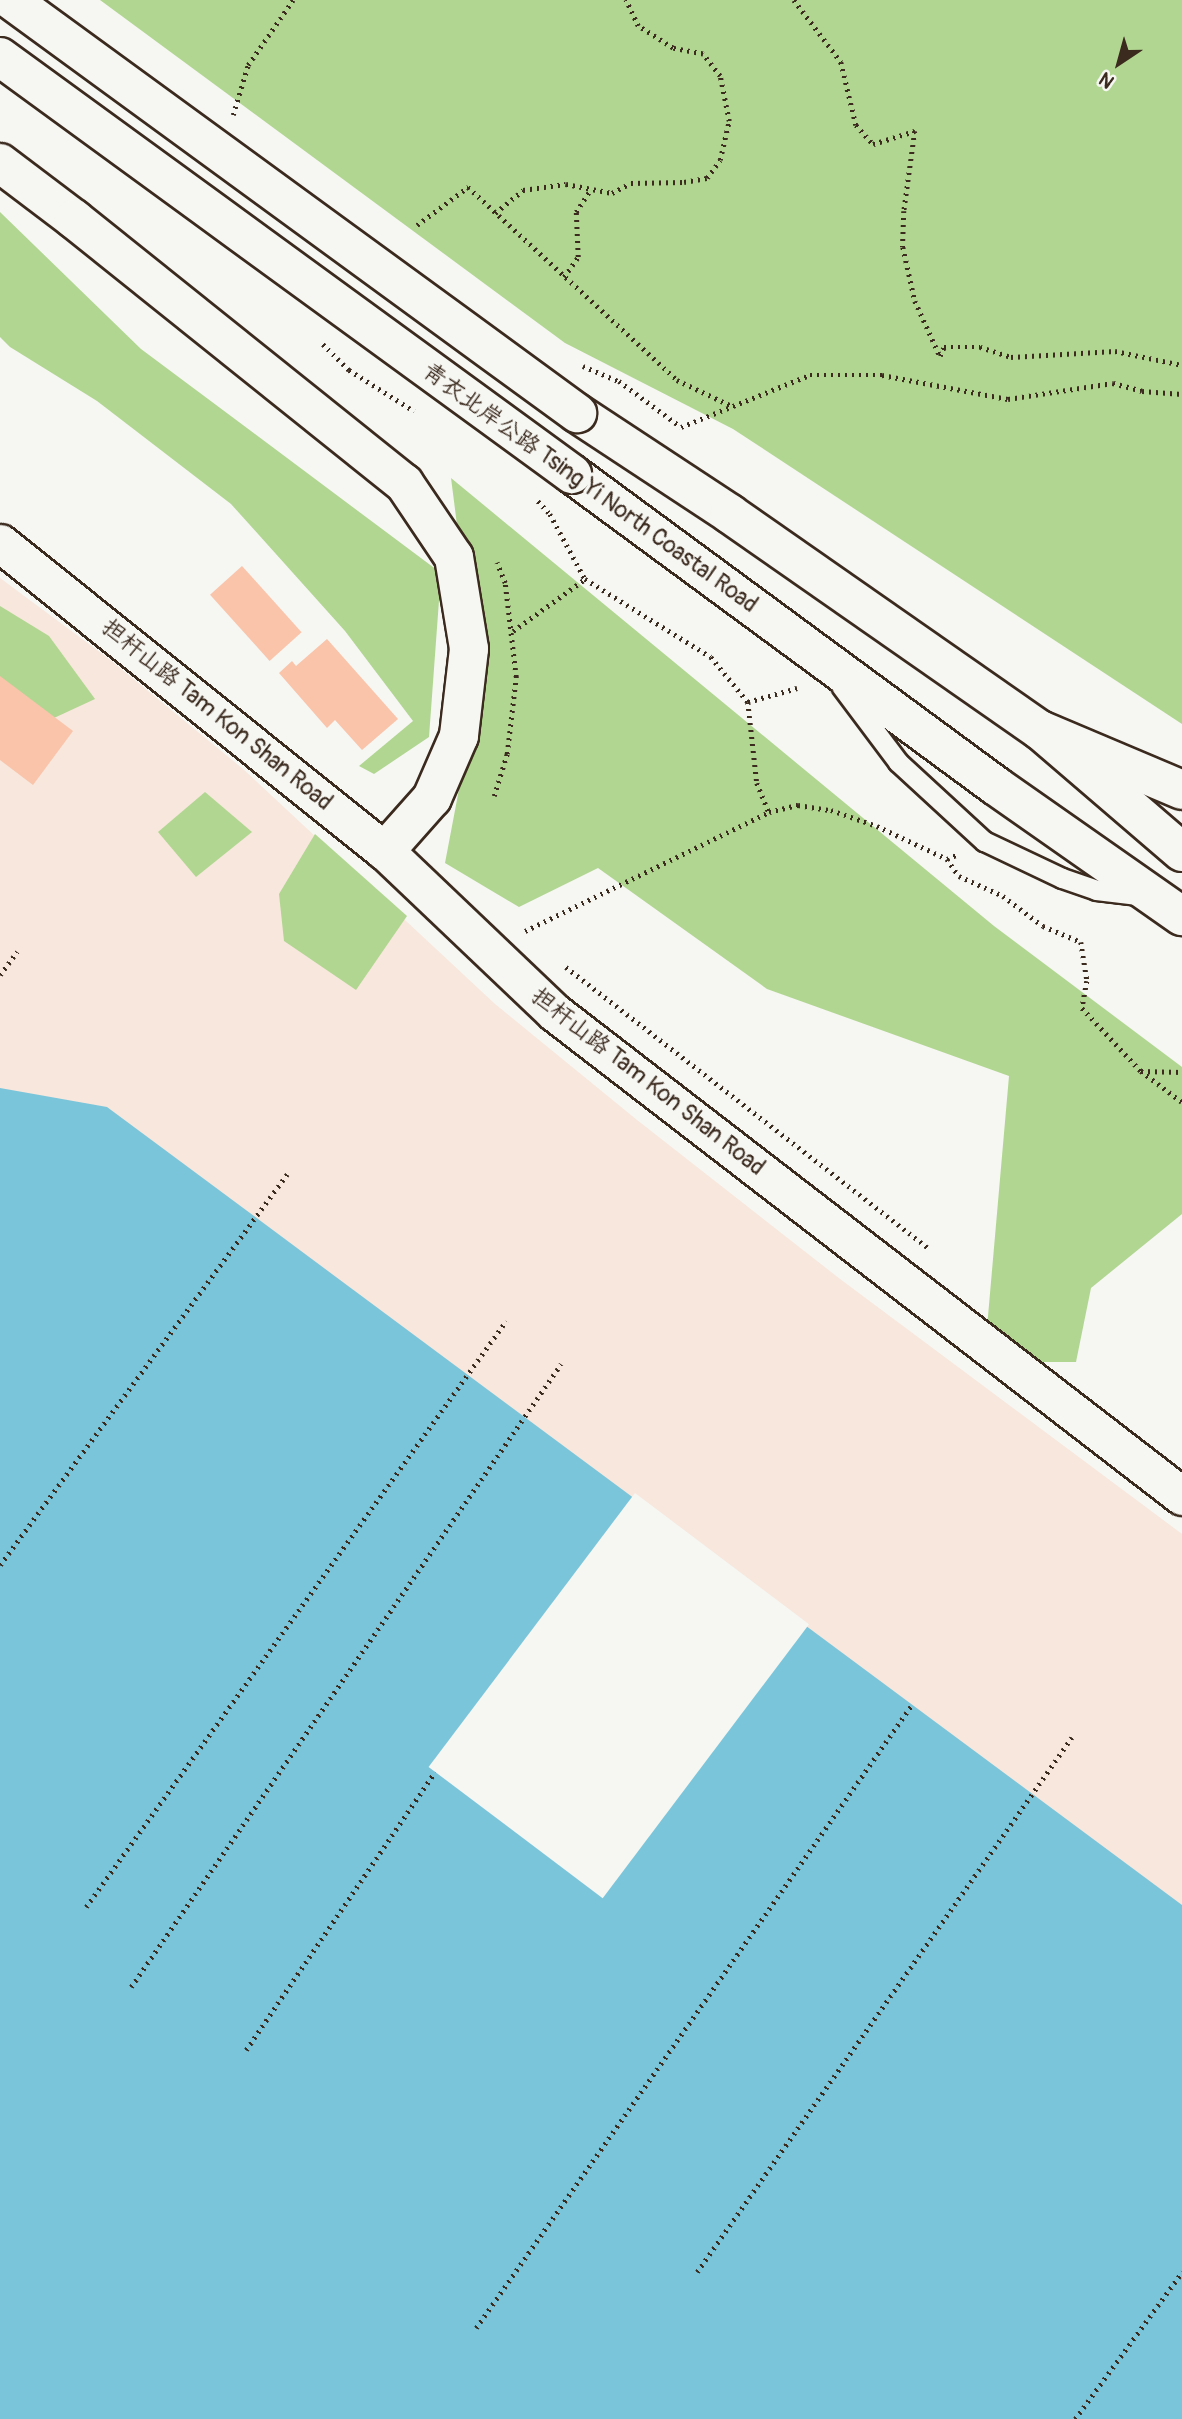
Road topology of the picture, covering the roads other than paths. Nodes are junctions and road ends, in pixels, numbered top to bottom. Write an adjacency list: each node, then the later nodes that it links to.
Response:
1 (11, 0): 6 (main road, bridge)
2 (0, 57): 5 (main road, 青衣北岸公路 Tsing Yi North Coastal Road, bridge)
3 (0, 163): 8 (main road)
4 (0, 543): 8 (street, 担杆山路 Tam Kon Shan Road)
5 (824, 665): 10 (main road, 青衣北岸公路 Tsing Yi North Coastal Road); 10 (lane)
6 (1040, 730): 7 (main road); 9 (main road)
7 (1182, 790)
8 (385, 851): 11 (street, 担杆山路 Tam Kon Shan Road)
9 (1182, 852)
10 (1169, 907)
11 (1182, 1496)

